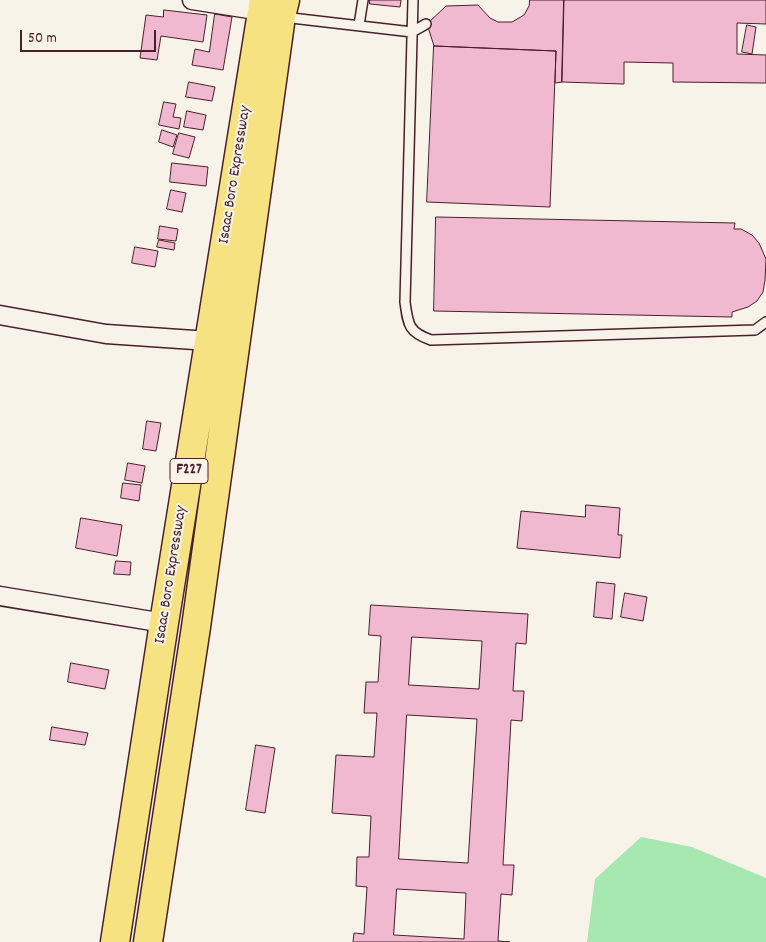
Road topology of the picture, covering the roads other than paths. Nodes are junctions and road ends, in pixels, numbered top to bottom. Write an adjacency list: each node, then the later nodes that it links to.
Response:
1 (192, 0): 4 (street)
2 (363, 0): 6 (lane)
3 (413, 0): 7 (lane)
4 (273, 7): 6 (lane); 10 (main road, Isaac Boro Expressway / F227); 14 (main road, Isaac Boro Expressway / F227)
5 (426, 24): 7 (lane)
6 (359, 25): 7 (lane)
7 (412, 32): 9 (lane)
8 (0, 315): 10 (street)
9 (766, 322)
10 (209, 341): 12 (main road, Isaac Boro Expressway / F227)
11 (0, 596): 12 (street)
12 (164, 623): 13 (main road, Isaac Boro Expressway / F227)
13 (115, 942)
14 (148, 942)

